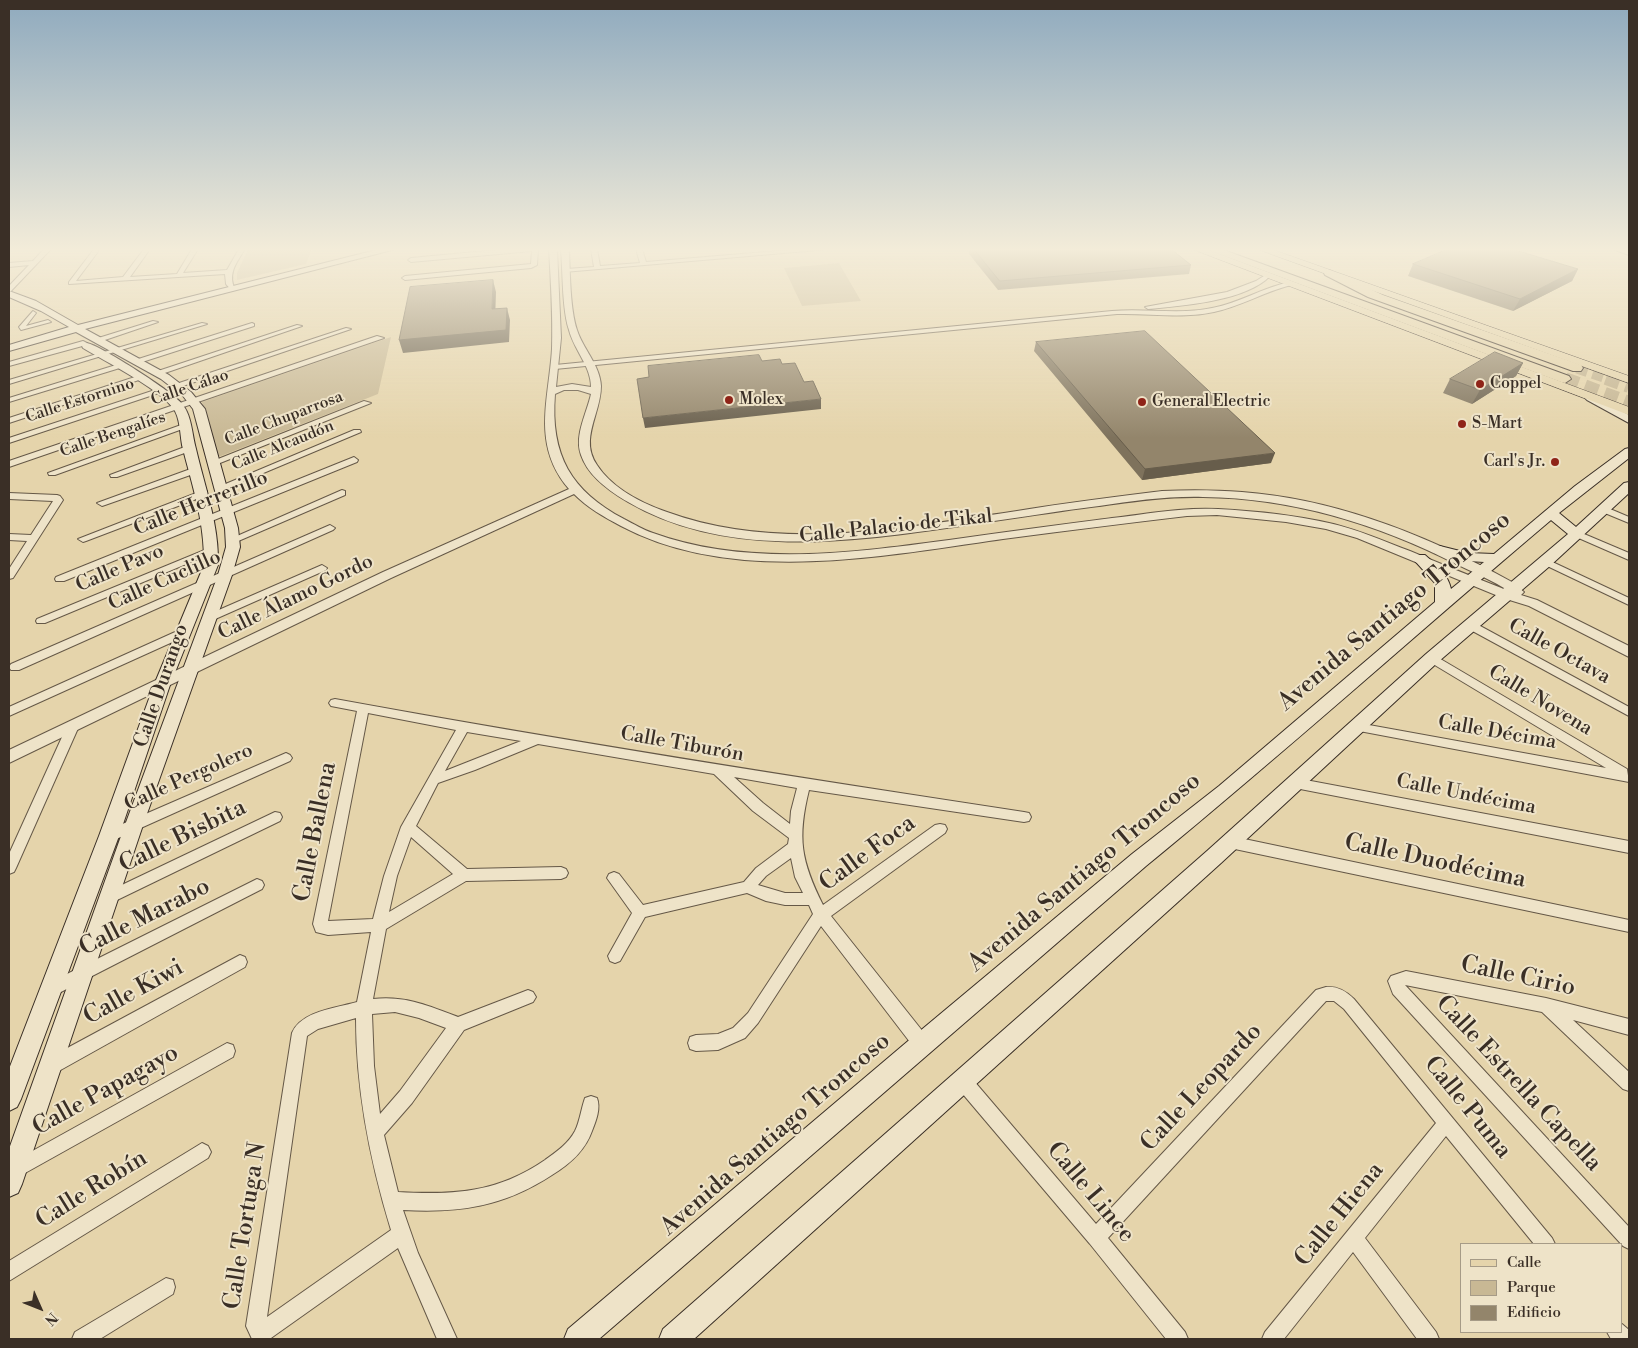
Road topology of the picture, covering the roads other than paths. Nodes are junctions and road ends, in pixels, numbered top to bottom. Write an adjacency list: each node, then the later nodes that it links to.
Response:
1 (31, 312): 19 (main road, Calle Durango)
2 (45, 312): 19 (main road, Calle Durango)
3 (154, 312): 19 (main road)
4 (556, 312): 26 (street, Calle Palacio de Tikal)
5 (570, 312): 25 (street, Calle Palacio de Tikal)
6 (1124, 312): 7 (street); 25 (street)
7 (1197, 312)
8 (1363, 312): 36 (main road)
9 (1382, 312): 30 (highway)
10 (1420, 312): 13 (highway)
11 (1439, 312): 18 (main road)
12 (155, 322): 19 (street)
13 (1447, 322): 18 (highway); 28 (highway)
14 (204, 324): 19 (street)
15 (252, 325): 23 (street)
16 (299, 326): 29 (street)
17 (348, 328): 33 (street, Calle Estornino)
18 (1496, 332): 31 (main road)
19 (79, 336): 21 (main road); 22 (main road); 23 (main road, Calle Durango); 24 (street); 27 (main road, Calle Durango); 32 (street)
20 (380, 338): 39 (street, Calle Cálao)
21 (9, 343)
22 (9, 348)
23 (136, 361): 29 (main road, Calle Durango)
24 (9, 364)
25 (589, 364): 26 (street); 34 (street, Calle Palacio de Tikal)
26 (555, 366): 35 (street, Calle Palacio de Tikal)
27 (119, 367): 29 (main road, Calle Durango); 37 (street)
28 (1577, 368)
29 (148, 376): 33 (main road, Calle Durango); 42 (street)
30 (1565, 379)
31 (1629, 380)
32 (9, 382)
33 (169, 388): 39 (main road, Calle Durango); 45 (street, Calle Estornino)
34 (596, 392): 35 (street); 68 (street, Calle Palacio de Tikal)
35 (550, 393): 57 (street, Calle Palacio de Tikal)
36 (1585, 394): 40 (main road); 41 (main road)
37 (9, 400)
38 (367, 403): 49 (street, Calle Chuparrosa)
39 (187, 404): 43 (main road, Calle Durango); 49 (main road, Calle Durango); 50 (street, Calle Cálao)
40 (1629, 411)
41 (1629, 420)
42 (9, 421)
43 (184, 427): 46 (main road, Calle Durango); 53 (street, Calle Bengalíes)
44 (357, 432): 56 (street, Calle Alcaudón)
45 (9, 441)
46 (190, 448): 51 (main road, Calle Durango); 54 (street)
47 (1629, 452): 52 (main road, Avenida Santiago Troncoso)
48 (354, 460): 63 (street, Calle Herrerillo)
49 (212, 463): 56 (main road, Calle Durango)
50 (9, 464)
51 (196, 470): 58 (main road, Calle Durango); 61 (street)
52 (1604, 470): 62 (main road); 64 (main road, Avenida Santiago Troncoso)
53 (52, 473)
54 (114, 476)
55 (1629, 486): 62 (main road)
56 (220, 488): 63 (main road, Calle Durango)
57 (575, 490): 77 (street, Calle Palacio de Tikal); 98 (street, Calle Álamo Gordo)
58 (204, 493): 65 (main road, Calle Durango); 72 (street)
59 (342, 493): 73 (street)
60 (9, 496): 71 (street)
61 (102, 503)
62 (1609, 504): 66 (street); 69 (main road)
63 (228, 512): 65 (street, Calle Herrerillo); 73 (main road, Calle Durango)
64 (1551, 514): 69 (main road); 80 (main road, Avenida Santiago Troncoso)
65 (210, 519): 75 (main road, Calle Durango); 86 (street, Calle Herrerillo)
66 (1629, 520)
67 (330, 528): 83 (street, Calle Cuclillo)
68 (856, 534): 74 (street, Calle Palacio de Tikal); 77 (street)
69 (1577, 534): 79 (street); 81 (main road)
70 (9, 537): 71 (street)
71 (33, 538): 84 (street)
72 (83, 539)
73 (233, 540): 83 (main road, Calle Durango)
74 (1423, 542): 76 (street, Calle Palacio de Tikal); 78 (street)
75 (212, 550): 87 (main road, Calle Durango); 92 (street, Calle Pavo)
76 (1440, 550): 80 (main road); 85 (street, Calle Palacio de Tikal)
77 (862, 553): 78 (street, Calle Palacio de Tikal)
78 (1415, 556): 85 (street, Calle Palacio de Tikal); 90 (main road)
79 (1629, 557)
80 (1497, 558): 85 (main road, Avenida Santiago Troncoso)
81 (1546, 562): 88 (main road); 89 (street)
82 (322, 568): 91 (street)
83 (225, 575): 87 (street, Calle Cuclillo); 91 (main road, Calle Durango)
84 (9, 576)
85 (1476, 576): 88 (street); 90 (main road, Avenida Santiago Troncoso)
86 (60, 579)
87 (204, 585): 94 (main road, Calle Durango); 97 (street, Calle Cuclillo)
88 (1510, 592): 93 (main road); 95 (street)
89 (1629, 602)
90 (1442, 604): 148 (main road, Avenida Santiago Troncoso)
91 (209, 618): 98 (main road, Calle Durango)
92 (41, 622)
93 (1470, 625): 96 (main road); 103 (street, Calle Octava)
94 (184, 632): 99 (main road, Calle Durango); 102 (street)
95 (1629, 652)
96 (1432, 658): 106 (main road); 111 (street, Calle Novena)
97 (15, 667)
98 (190, 671): 99 (street, Calle Álamo Gordo); 117 (main road, Calle Durango)
99 (162, 685): 104 (street, Calle Álamo Gordo); 120 (main road, Calle Durango)
100 (335, 703): 101 (street, Calle Tiburón)
101 (364, 709): 105 (street, Calle Tiburón); 134 (street, Calle Ballena)
102 (9, 712)
103 (1629, 712)
104 (73, 726): 108 (street, Calle Álamo Gordo); 124 (street)
105 (464, 727): 107 (street, Calle Tiburón); 112 (street)
106 (1358, 727): 111 (street, Calle Décima); 113 (main road)
107 (538, 740): 110 (street, Calle Tiburón); 112 (street)
108 (9, 757)
109 (286, 758): 117 (street, Calle Pergolero)
110 (718, 770): 114 (street, Calle Tiburón); 121 (street)
111 (1629, 776)
112 (433, 780): 118 (street)
113 (1295, 783): 122 (main road); 123 (street, Calle Undécima)
114 (804, 784): 116 (street, Calle Tiburón); 121 (street)
115 (275, 817): 130 (street, Calle Bisbita)
116 (1024, 817)
117 (134, 825): 120 (street, Calle Pergolero); 130 (main road, Calle Durango)
118 (408, 827): 126 (street); 134 (street)
119 (940, 829): 133 (street, Calle Foca)
120 (109, 836): 140 (main road, Calle Durango)
121 (795, 841): 129 (street); 131 (street)
122 (1230, 842): 135 (street, Calle Duodécima); 151 (main road)
123 (1629, 847)
124 (9, 868)
125 (561, 873): 126 (street, Calle Ballena)
126 (464, 876): 134 (street, Calle Ballena)
127 (614, 878): 132 (street)
128 (257, 885): 138 (street, Calle Marabo)
129 (748, 887): 131 (street); 132 (street)
130 (110, 898): 138 (main road, Calle Durango)
131 (812, 899): 133 (street)
132 (640, 912): 136 (street)
133 (821, 915): 147 (street, Calle Foca); 148 (street)
134 (379, 925): 144 (street)
135 (1629, 926)
136 (616, 956)
137 (240, 962): 150 (street, Calle Kiwi)
138 (81, 975): 140 (street, Calle Marabo); 150 (main road, Calle Durango)
139 (1396, 981): 143 (street, Calle Cirio); 165 (street, Calle Estrella Capella)
140 (52, 989): 153 (main road, Calle Durango)
141 (528, 997): 145 (street)
142 (1349, 1004): 155 (street, Calle Puma); 163 (street, Calle Leopardo)
143 (1546, 1005): 146 (street, Calle Cirio); 152 (street)
144 (364, 1008): 145 (street); 156 (street); 162 (street, Calle Tortuga N)
145 (458, 1025): 156 (street)
146 (1629, 1027)
147 (696, 1043)
148 (922, 1044): 172 (main road, Avenida Santiago Troncoso)
149 (227, 1051): 160 (street, Calle Papagayo)
150 (51, 1066): 157 (main road, Calle Durango)
151 (962, 1080): 163 (street, Calle Lince); 173 (main road)
152 (1629, 1083)
153 (9, 1099)
154 (591, 1104): 161 (street)
155 (1446, 1123): 164 (street, Calle Hiena); 166 (street, Calle Puma)
156 (375, 1133): 161 (street)
157 (26, 1134): 158 (street); 160 (main road, Calle Durango)
158 (9, 1139)
159 (202, 1152): 167 (street, Calle Robín)
160 (10, 1176)
161 (392, 1200): 162 (street)
162 (402, 1234): 171 (street)
163 (1096, 1238): 169 (street, Calle Lince)
164 (1354, 1238): 174 (street, Calle Hiena); 175 (street)
165 (1629, 1240)
166 (1545, 1243)
167 (9, 1272)
168 (166, 1287): 170 (street)
169 (1169, 1335)
170 (82, 1339)
171 (448, 1339)
172 (578, 1339)
173 (673, 1339)
174 (1272, 1339)
175 (1429, 1339)

